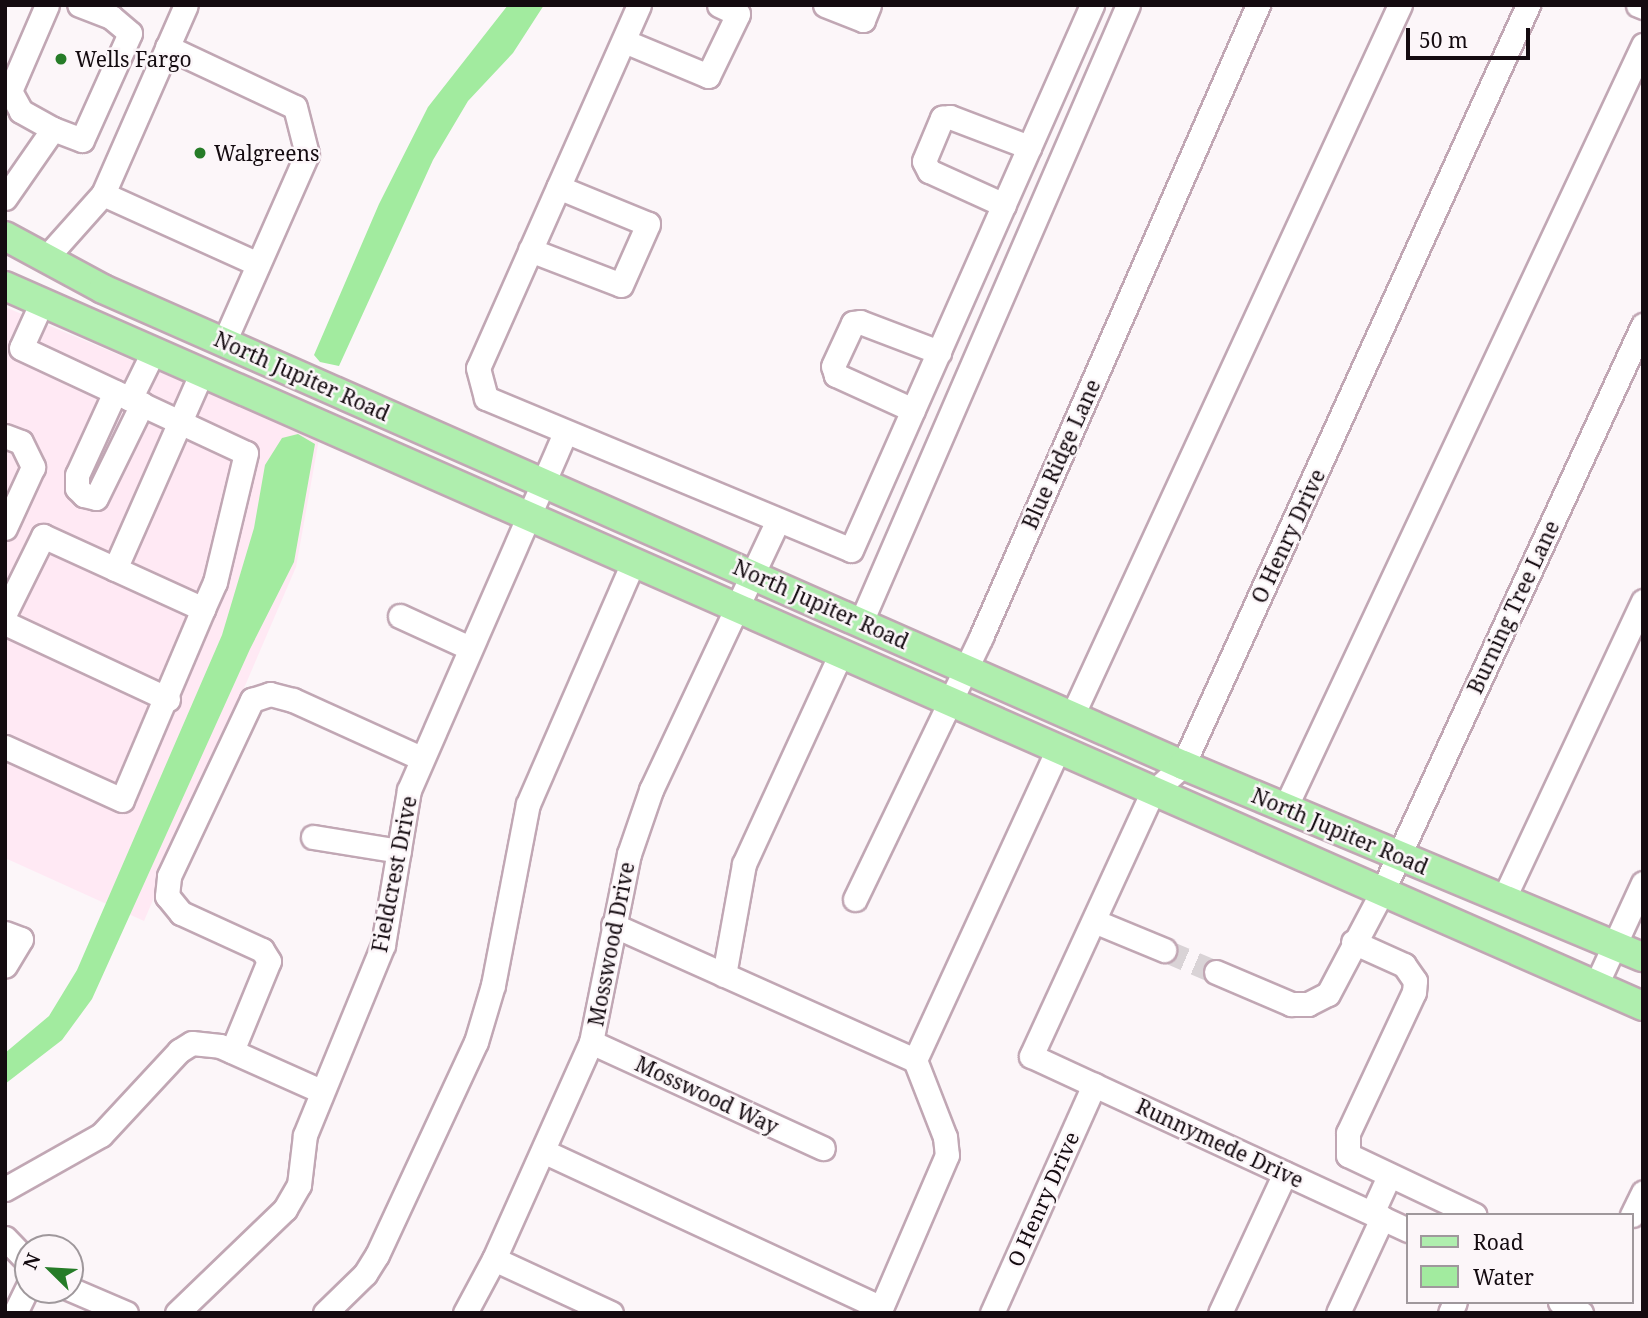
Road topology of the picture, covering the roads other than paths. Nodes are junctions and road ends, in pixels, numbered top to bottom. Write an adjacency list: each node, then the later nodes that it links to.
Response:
1 (47, 5): 16 (street)
2 (79, 5): 16 (street)
3 (186, 5): 15 (street)
4 (639, 5): 13 (street)
5 (719, 5): 13 (street)
6 (825, 5): 7 (street)
7 (869, 5)
8 (1092, 5): 17 (street)
9 (1128, 5): 51 (street)
10 (1258, 5): 55 (street, Blue Ridge Lane)
11 (1400, 5): 58 (street)
12 (1528, 5): 62 (street, O Henry Drive)
13 (624, 41): 18 (street)
14 (1643, 45): 64 (street)
15 (167, 47): 19 (street); 25 (street)
16 (53, 129): 20 (street)
17 (1029, 147): 21 (street); 21 (street)
18 (558, 187): 23 (street); 23 (street)
19 (103, 194): 24 (street); 25 (street)
20 (5, 198)
21 (1004, 205): 31 (street)
22 (5, 236): 24 (main road, North Jupiter Road)
23 (530, 250): 37 (street)
24 (44, 260): 29 (main road, North Jupiter Road)
25 (258, 264): 29 (street)
26 (5, 286): 27 (main road, North Jupiter Road)
27 (41, 304): 30 (street); 32 (main road, North Jupiter Road)
28 (1643, 325): 67 (street, Burning Tree Lane)
29 (224, 342): 33 (main road); 39 (main road, North Jupiter Road)
30 (13, 345): 34 (street)
31 (939, 352): 35 (street); 35 (street)
32 (152, 354): 33 (main road, North Jupiter Road); 34 (street)
33 (201, 374): 36 (street); 40 (main road, North Jupiter Road)
34 (129, 398): 36 (street)
35 (913, 410): 41 (street)
36 (180, 422): 44 (street); 48 (street)
37 (565, 433): 39 (street, Fieldcrest Drive); 41 (street)
38 (5, 436): 42 (street)
39 (545, 481): 40 (street, Fieldcrest Drive); 45 (main road, North Jupiter Road)
40 (529, 518): 43 (main road, North Jupiter Road); 53 (street, Fieldcrest Drive)
41 (778, 520): 45 (street, Mosswood Drive)
42 (5, 528)
43 (633, 562): 47 (main road, North Jupiter Road); 106 (street)
44 (115, 569): 48 (street); 49 (street)
45 (754, 573): 47 (street, Mosswood Drive); 51 (main road, North Jupiter Road)
46 (1643, 601): 71 (street)
47 (738, 608): 54 (main road, North Jupiter Road); 73 (street, Mosswood Drive)
48 (203, 609): 56 (street)
49 (5, 613)
50 (400, 616): 53 (street)
51 (860, 622): 55 (main road, North Jupiter Road)
52 (5, 623): 56 (street)
53 (470, 648): 61 (street, Fieldcrest Drive)
54 (841, 653): 57 (main road, North Jupiter Road); 81 (street)
55 (965, 669): 57 (street, Blue Ridge Lane); 58 (main road, North Jupiter Road)
56 (168, 699): 59 (street)
57 (948, 702): 60 (main road, North Jupiter Road); 70 (street, Blue Ridge Lane)
58 (1072, 716): 62 (main road, North Jupiter Road)
59 (5, 747)
60 (1058, 749): 63 (main road, North Jupiter Road); 87 (street)
61 (421, 758): 66 (street, Fieldcrest Drive); 85 (street)
62 (1183, 765): 63 (street, O Henry Drive); 64 (main road, North Jupiter Road)
63 (1152, 793): 69 (main road, North Jupiter Road); 72 (street, O Henry Drive)
64 (1285, 808): 67 (main road, North Jupiter Road)
65 (313, 837): 66 (street)
66 (399, 850): 89 (street, Fieldcrest Drive)
67 (1398, 856): 69 (street, Burning Tree Lane); 71 (main road, North Jupiter Road)
68 (1643, 883): 76 (street)
69 (1383, 890): 75 (street, Burning Tree Lane); 82 (main road, North Jupiter Road)
70 (855, 900)
71 (1503, 900): 76 (main road, North Jupiter Road)
72 (1094, 920): 77 (street); 86 (street, O Henry Drive)
73 (612, 925): 81 (street); 84 (street, Mosswood Drive)
74 (5, 933): 79 (street)
75 (1353, 943): 80 (street, Burning Tree Lane); 93 (street)
76 (1614, 946): 78 (main road, North Jupiter Road); 82 (street)
77 (1164, 950)
78 (1643, 957)
79 (5, 966)
80 (1216, 972)
81 (724, 975): 87 (street)
82 (1596, 985): 83 (main road, North Jupiter Road)
83 (1643, 1006)
84 (591, 1042): 90 (street, Mosswood Way); 91 (street, Mosswood Drive)
85 (232, 1051): 89 (street); 94 (street)
86 (1031, 1056): 88 (street, Runnymede Drive)
87 (915, 1060): 103 (street)
88 (1094, 1085): 92 (street, Runnymede Drive); 109 (street, O Henry Drive)
89 (321, 1091): 105 (street, Fieldcrest Drive)
90 (823, 1148)
91 (543, 1151): 100 (street, Mosswood Drive); 103 (street)
92 (1285, 1173): 98 (street, Runnymede Drive); 110 (street)
93 (1389, 1177): 96 (street); 98 (street)
94 (5, 1189)
95 (1643, 1192): 97 (street)
96 (1470, 1213)
97 (1633, 1213)
98 (1377, 1216): 99 (street, Runnymede Drive); 111 (street)
99 (1406, 1229)
100 (494, 1259): 107 (street, Mosswood Drive); 108 (street)
101 (84, 1295): 104 (street)
102 (1564, 1304): 112 (street)
103 (880, 1311)
104 (126, 1313)
105 (177, 1313)
106 (325, 1313)
107 (465, 1313)
108 (611, 1313)
109 (992, 1313)
110 (1220, 1313)
111 (1338, 1313)
112 (1581, 1313)

